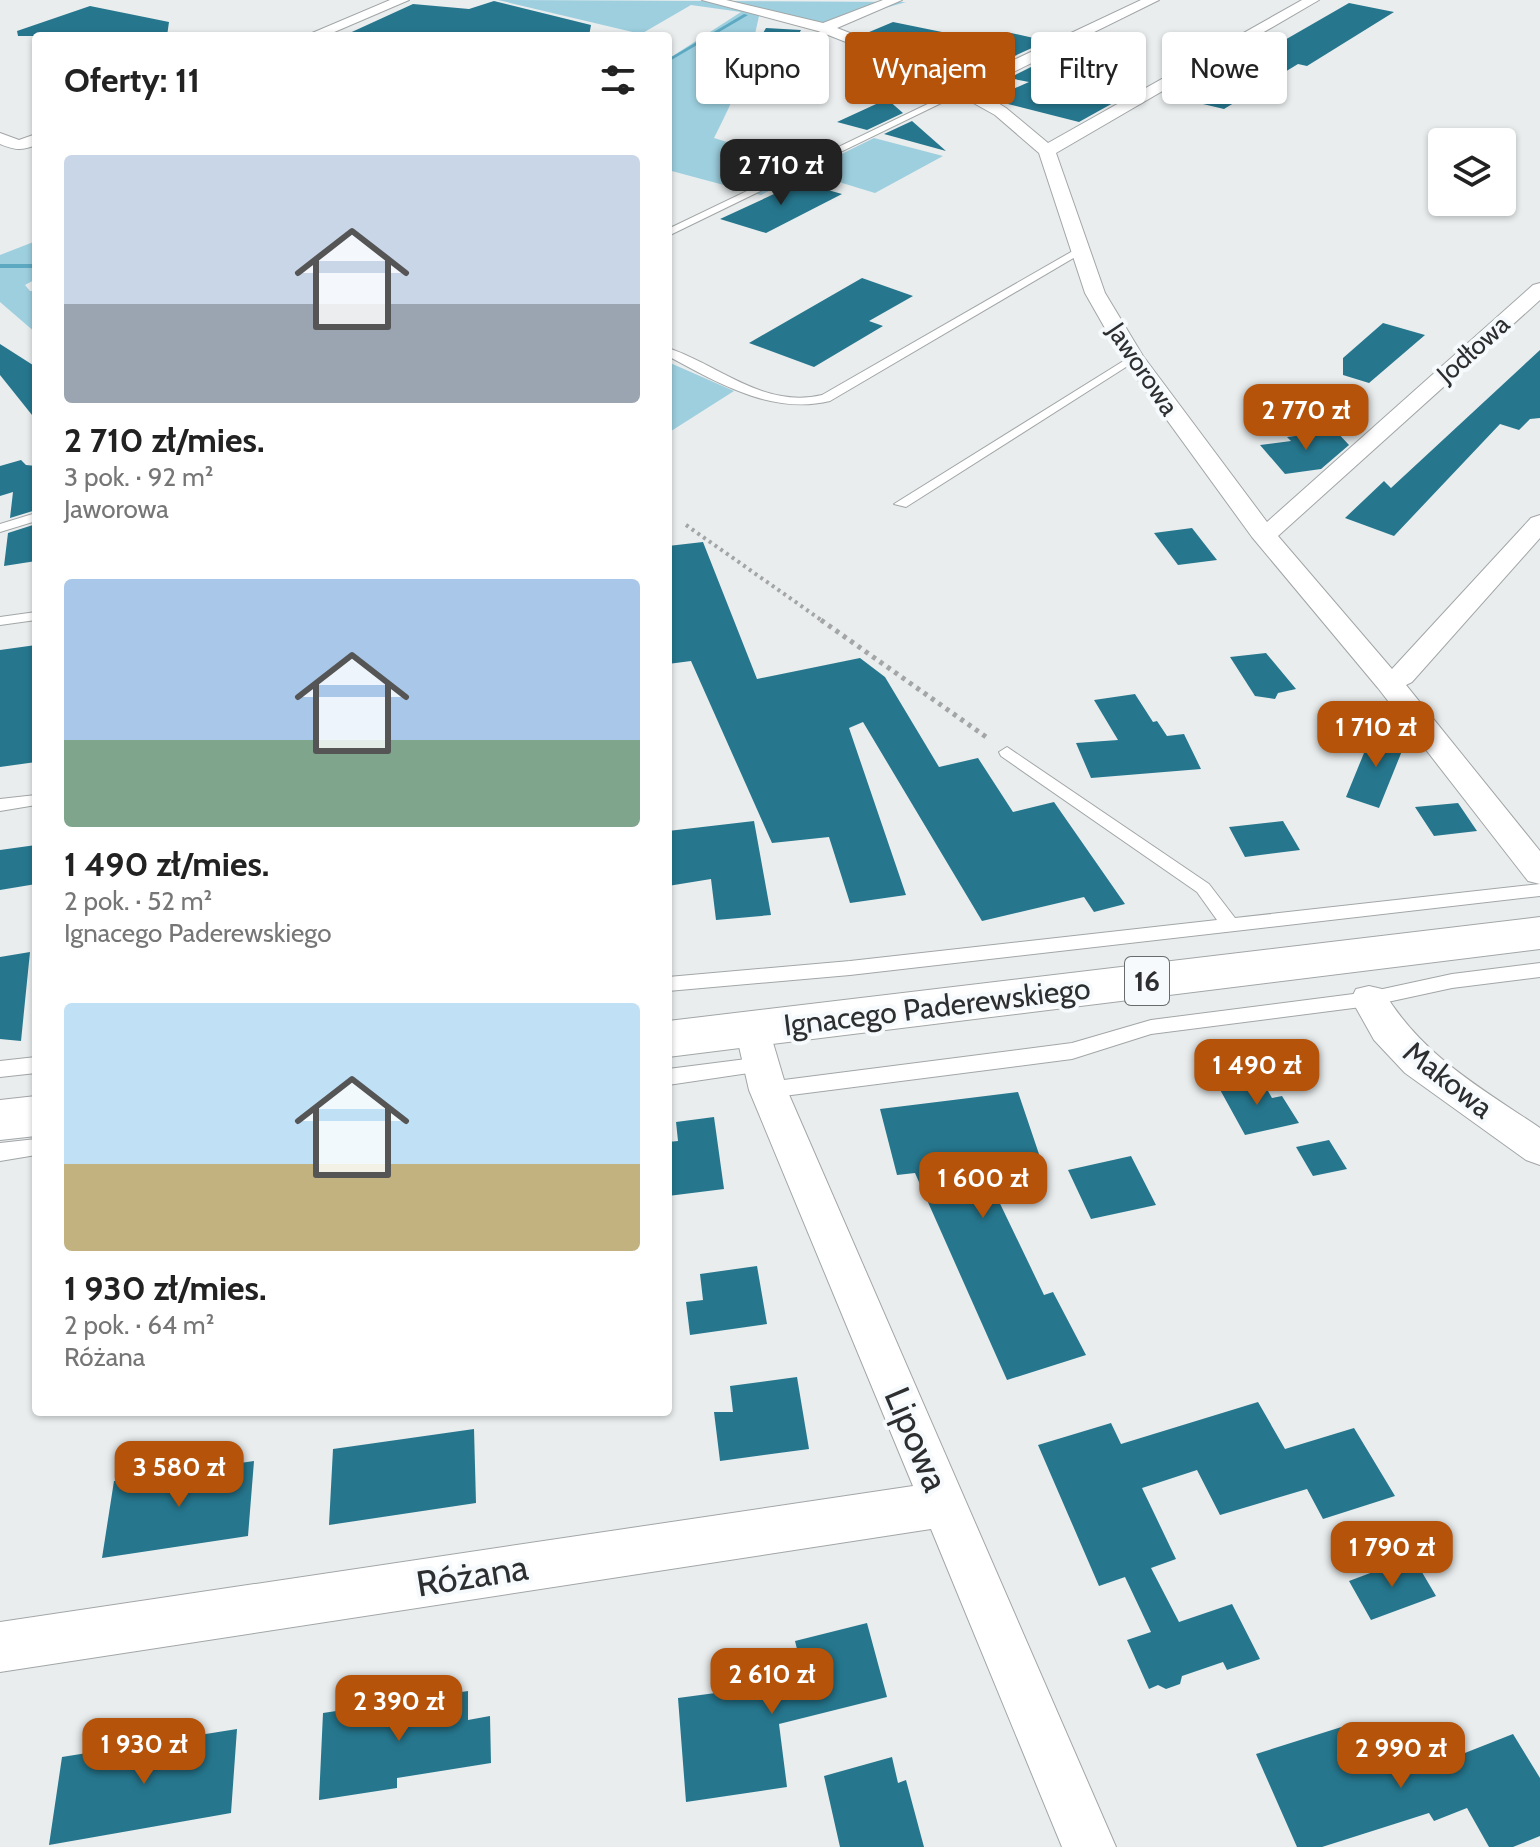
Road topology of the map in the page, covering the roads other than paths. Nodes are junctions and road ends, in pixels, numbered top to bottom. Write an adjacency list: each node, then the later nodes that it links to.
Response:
1 (402, 0): 7 (street)
2 (895, 0): 6 (street)
3 (1152, 0): 9 (street)
4 (1312, 0): 14 (street)
5 (719, 3): 6 (street)
6 (824, 28): 8 (street)
7 (322, 32)
8 (845, 37)
9 (1015, 66)
10 (935, 104): 15 (lane)
11 (988, 104): 14 (street)
12 (0, 138): 13 (street)
13 (32, 141)
14 (1047, 151): 16 (street, Jaworowa)
15 (672, 231)
16 (1078, 251): 18 (lane); 19 (street, Jaworowa)
17 (1540, 289): 24 (street, Jodłowa)
18 (672, 353)
19 (1133, 358): 20 (lane); 24 (street, Jaworowa)
20 (901, 504)
21 (32, 518): 23 (lane)
22 (1540, 523): 27 (street)
23 (0, 528)
24 (1261, 532): 27 (street, Jaworowa)
25 (32, 617): 26 (lane)
26 (0, 621)
27 (1388, 682): 31 (street, Jaworowa)
28 (1007, 752): 33 (lane)
29 (32, 801): 30 (lane)
30 (0, 805)
31 (1540, 873)
32 (1540, 890): 33 (lane)
33 (1230, 925): 36 (lane)
34 (1540, 933): 39 (main road, Ignacego Paderewskiego / 16)
35 (1540, 970): 37 (lane)
36 (672, 984)
37 (1369, 999): 39 (lane); 46 (street, Makowa)
38 (672, 1040): 39 (main road, Ignacego Paderewskiego / 16)
39 (761, 1062): 42 (lane); 48 (street, Lipowa)
40 (32, 1065): 41 (lane)
41 (0, 1069)
42 (672, 1076)
43 (32, 1116): 44 (main road)
44 (0, 1120)
45 (32, 1148): 47 (lane)
46 (1540, 1149)
47 (0, 1152)
48 (944, 1504): 49 (street, Różana); 50 (street, Lipowa)
49 (0, 1647)
50 (1089, 1847)

